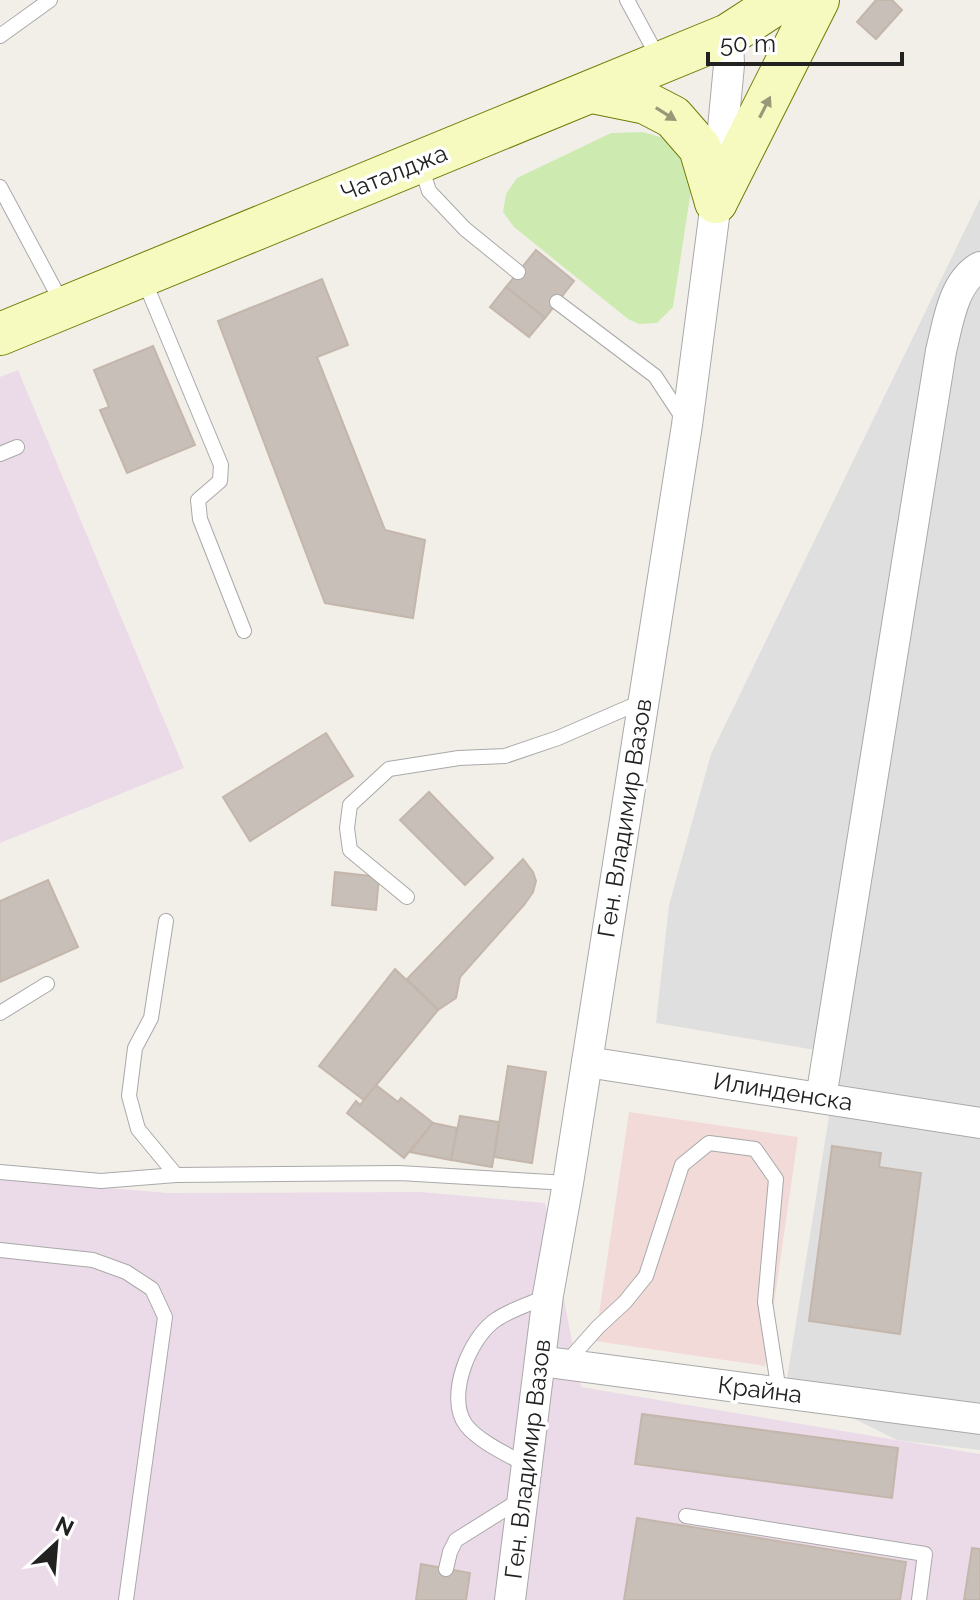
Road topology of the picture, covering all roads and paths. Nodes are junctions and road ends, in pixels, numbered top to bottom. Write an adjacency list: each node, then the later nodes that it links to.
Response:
1 (50, 0): 6 (lane)
2 (627, 0): 7 (lane)
3 (782, 0): 5 (main road, Чаталджа)
4 (818, 0): 11 (main road, one-way to 4)
5 (728, 35): 7 (main road, Чаталджа); 11 (street, Ген. Владимир Вазов)
6 (0, 36)
7 (662, 63): 8 (main road, Чаталджа)
8 (592, 92): 9 (main road, Чаталджа); 11 (main road, one-way to 11)
9 (419, 162): 13 (lane); 14 (main road, Чаталджа)
10 (0, 187): 16 (lane)
11 (716, 202): 18 (street, Ген. Владимир Вазов)
12 (980, 267): 28 (street)
13 (518, 272)
14 (142, 276): 16 (main road, Чаталджа); 21 (lane)
15 (557, 302): 18 (lane)
16 (65, 308): 17 (main road, Чаталджа)
17 (0, 334)
18 (687, 425): 22 (street, Ген. Владимир Вазов)
19 (17, 447): 20 (lane)
20 (0, 454)
21 (244, 631)
22 (644, 700): 23 (lane); 27 (street, Ген. Владимир Вазов)
23 (407, 897)
24 (166, 921): 31 (lane)
25 (47, 984): 26 (lane)
26 (0, 1013)
27 (587, 1062): 28 (street, Илинденска); 32 (street, Ген. Владимир Вазов)
28 (821, 1098): 29 (street, Илинденска)
29 (980, 1123)
30 (0, 1172): 31 (lane)
31 (176, 1175): 32 (lane)
32 (568, 1183): 34 (street, Ген. Владимир Вазов)
33 (0, 1250): 42 (lane)
34 (548, 1295): 35 (street, Ген. Владимир Вазов); 38 (lane)
35 (553, 1363): 36 (street, Крайна); 36 (lane); 38 (street, Ген. Владимир Вазов)
36 (779, 1392): 37 (street, Крайна)
37 (980, 1419)
38 (528, 1466): 39 (street, Ген. Владимир Вазов)
39 (523, 1498): 41 (lane); 43 (street, Ген. Владимир Вазов)
40 (686, 1516): 44 (lane)
41 (446, 1569)
42 (126, 1600)
43 (510, 1600)
44 (919, 1600)

